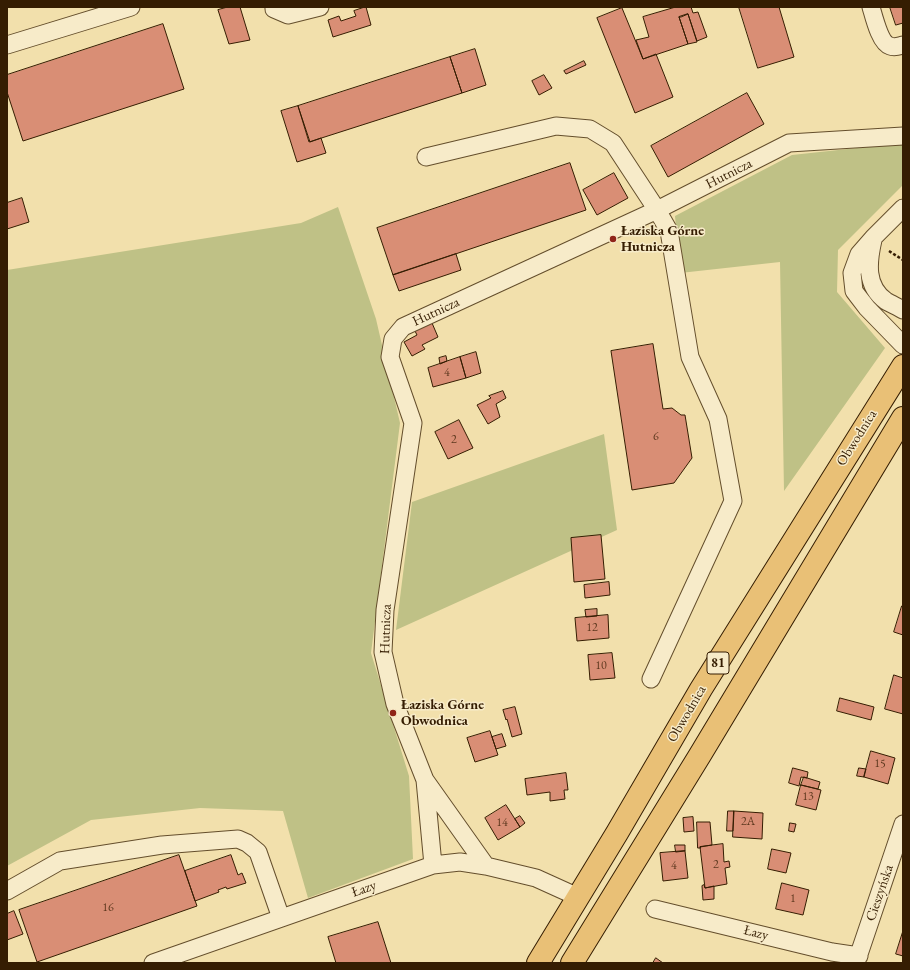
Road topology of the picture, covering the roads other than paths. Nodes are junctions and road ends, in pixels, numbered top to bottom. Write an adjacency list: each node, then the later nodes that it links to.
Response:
1 (132, 7): 5 (street)
2 (274, 7): 3 (street)
3 (320, 7)
4 (871, 7): 6 (street)
5 (7, 45)
6 (903, 45)
7 (903, 136): 10 (street, Hutnicza)
8 (426, 157): 10 (street)
9 (903, 208): 11 (street)
10 (657, 210): 16 (street); 17 (street, Hutnicza)
11 (873, 238): 12 (street); 13 (street)
12 (903, 310)
13 (903, 345)
14 (903, 366): 22 (main road, Obwodnica / 81)
15 (903, 418): 28 (main road, Obwodnica / 81)
16 (652, 679)
17 (425, 780): 19 (street); 20 (street)
18 (903, 824): 25 (street, Cieszyńska)
19 (433, 865): 20 (street, Łazy); 24 (street, Łazy)
20 (486, 866): 22 (street, Łazy)
21 (7, 891): 24 (street)
22 (578, 897): 27 (main road, Obwodnica / 81)
23 (655, 909): 25 (street, Łazy)
24 (281, 918): 26 (street, Łazy)
25 (857, 959)
26 (153, 963)
27 (538, 963)
28 (572, 963)

